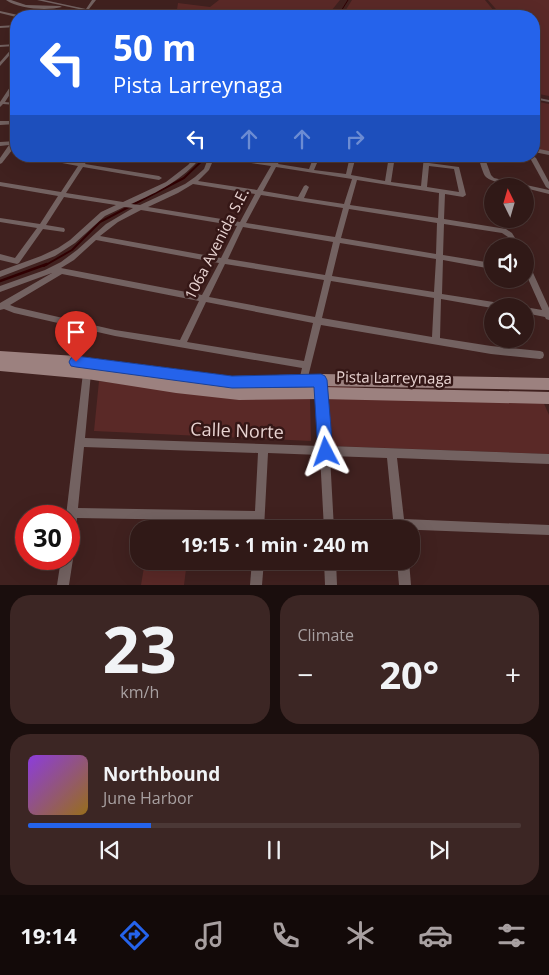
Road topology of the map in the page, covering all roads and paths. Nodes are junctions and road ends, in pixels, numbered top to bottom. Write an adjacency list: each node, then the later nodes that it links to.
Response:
1 (8, 0): 4 (street)
2 (39, 0): 5 (street)
3 (94, 0): 6 (street)
4 (13, 3): 5 (street); 7 (street)
5 (73, 7): 6 (street)
6 (87, 10)
7 (0, 11)
8 (10, 53): 9 (street)
9 (8, 55): 10 (street); 11 (street)
10 (0, 56)
11 (0, 65)
12 (10, 92): 14 (street)
13 (0, 95): 14 (street)
14 (8, 95): 15 (street)
15 (1, 105)
16 (63, 162): 28 (street)
17 (82, 162): 28 (street)
18 (194, 162): 46 (street)
19 (210, 162): 34 (street)
20 (259, 162): 29 (street)
21 (276, 162): 29 (street, 106a Avenida S.E.)
22 (315, 162): 30 (street)
23 (352, 162): 31 (street)
24 (391, 162): 35 (street)
25 (484, 162): 33 (street)
26 (535, 162): 38 (street)
27 (427, 164): 40 (street); 42 (street)
28 (80, 165): 32 (street); 44 (street)
29 (274, 165): 30 (street); 41 (street, 106a Avenida S.E.)
30 (311, 171): 31 (street)
31 (351, 177): 35 (street); 47 (street)
32 (159, 178)
33 (495, 178)
34 (192, 182): 41 (street); 46 (street)
35 (388, 183): 40 (street)
36 (0, 184): 44 (street)
37 (306, 187): 45 (street)
38 (549, 187)
39 (534, 188): 43 (street)
40 (424, 189): 42 (street)
41 (259, 192): 45 (street); 50 (street, 106a Avenida S.E.)
42 (442, 192): 49 (street)
43 (549, 192)
44 (62, 194): 46 (street); 51 (street)
45 (300, 199): 47 (street)
46 (128, 206): 50 (street); 53 (street); 62 (street)
47 (347, 207): 49 (street); 55 (street)
48 (0, 220): 51 (street)
49 (440, 222): 54 (street); 57 (street)
50 (241, 225): 55 (street); 58 (street, 106a Avenida S.E.)
51 (41, 226): 52 (street); 56 (street)
52 (62, 230)
53 (96, 238): 58 (street); 59 (street)
54 (512, 238)
55 (337, 241): 57 (street); 63 (street)
56 (0, 257)
57 (439, 258): 60 (street); 66 (street)
58 (223, 261): 63 (street); 67 (street, 106a Avenida S.E.)
59 (66, 262): 61 (street); 65 (street)
60 (484, 265)
61 (61, 271): 67 (street); 69 (street)
62 (0, 274)
63 (328, 278): 66 (street); 72 (street)
64 (534, 285): 71 (street)
65 (0, 289)
66 (438, 296): 68 (street); 73 (street)
67 (204, 300): 72 (street); 74 (street, 106a Avenida S.E.)
68 (484, 303)
69 (1, 306): 74 (street)
70 (534, 312): 71 (street)
71 (548, 315)
72 (318, 321): 73 (street); 77 (street)
73 (436, 340): 76 (street)
74 (182, 344): 77 (street)
75 (0, 356): 80 (main road, Pista Larreynaga)
76 (540, 356)
77 (306, 365): 80 (street)
78 (0, 366): 79 (main road, Pista Larreynaga)
79 (87, 373): 82 (main road, Pista Larreynaga); 84 (street)
80 (302, 381): 82 (main road, Pista Larreynaga)
81 (549, 384): 82 (main road, Pista Larreynaga)
82 (321, 387): 83 (main road, Pista Larreynaga); 86 (street)
83 (549, 398)
84 (80, 443): 85 (street, Calle Norte); 89 (street)
85 (262, 450): 86 (street, Calle Norte); 91 (street)
86 (326, 452): 87 (street, Calle Norte); 93 (street)
87 (392, 454): 88 (street, Calle Norte); 94 (street)
88 (549, 459)
89 (73, 505)
90 (80, 513): 91 (street)
91 (260, 516): 92 (street)
92 (260, 520)
93 (329, 520)
94 (398, 520)
95 (420, 527): 96 (street)
96 (549, 530)
97 (65, 570): 101 (street)
98 (257, 570): 102 (street)
99 (330, 570): 103 (street)
100 (404, 570): 104 (street)
101 (63, 585)
102 (256, 585)
103 (331, 585)
104 (406, 585)

